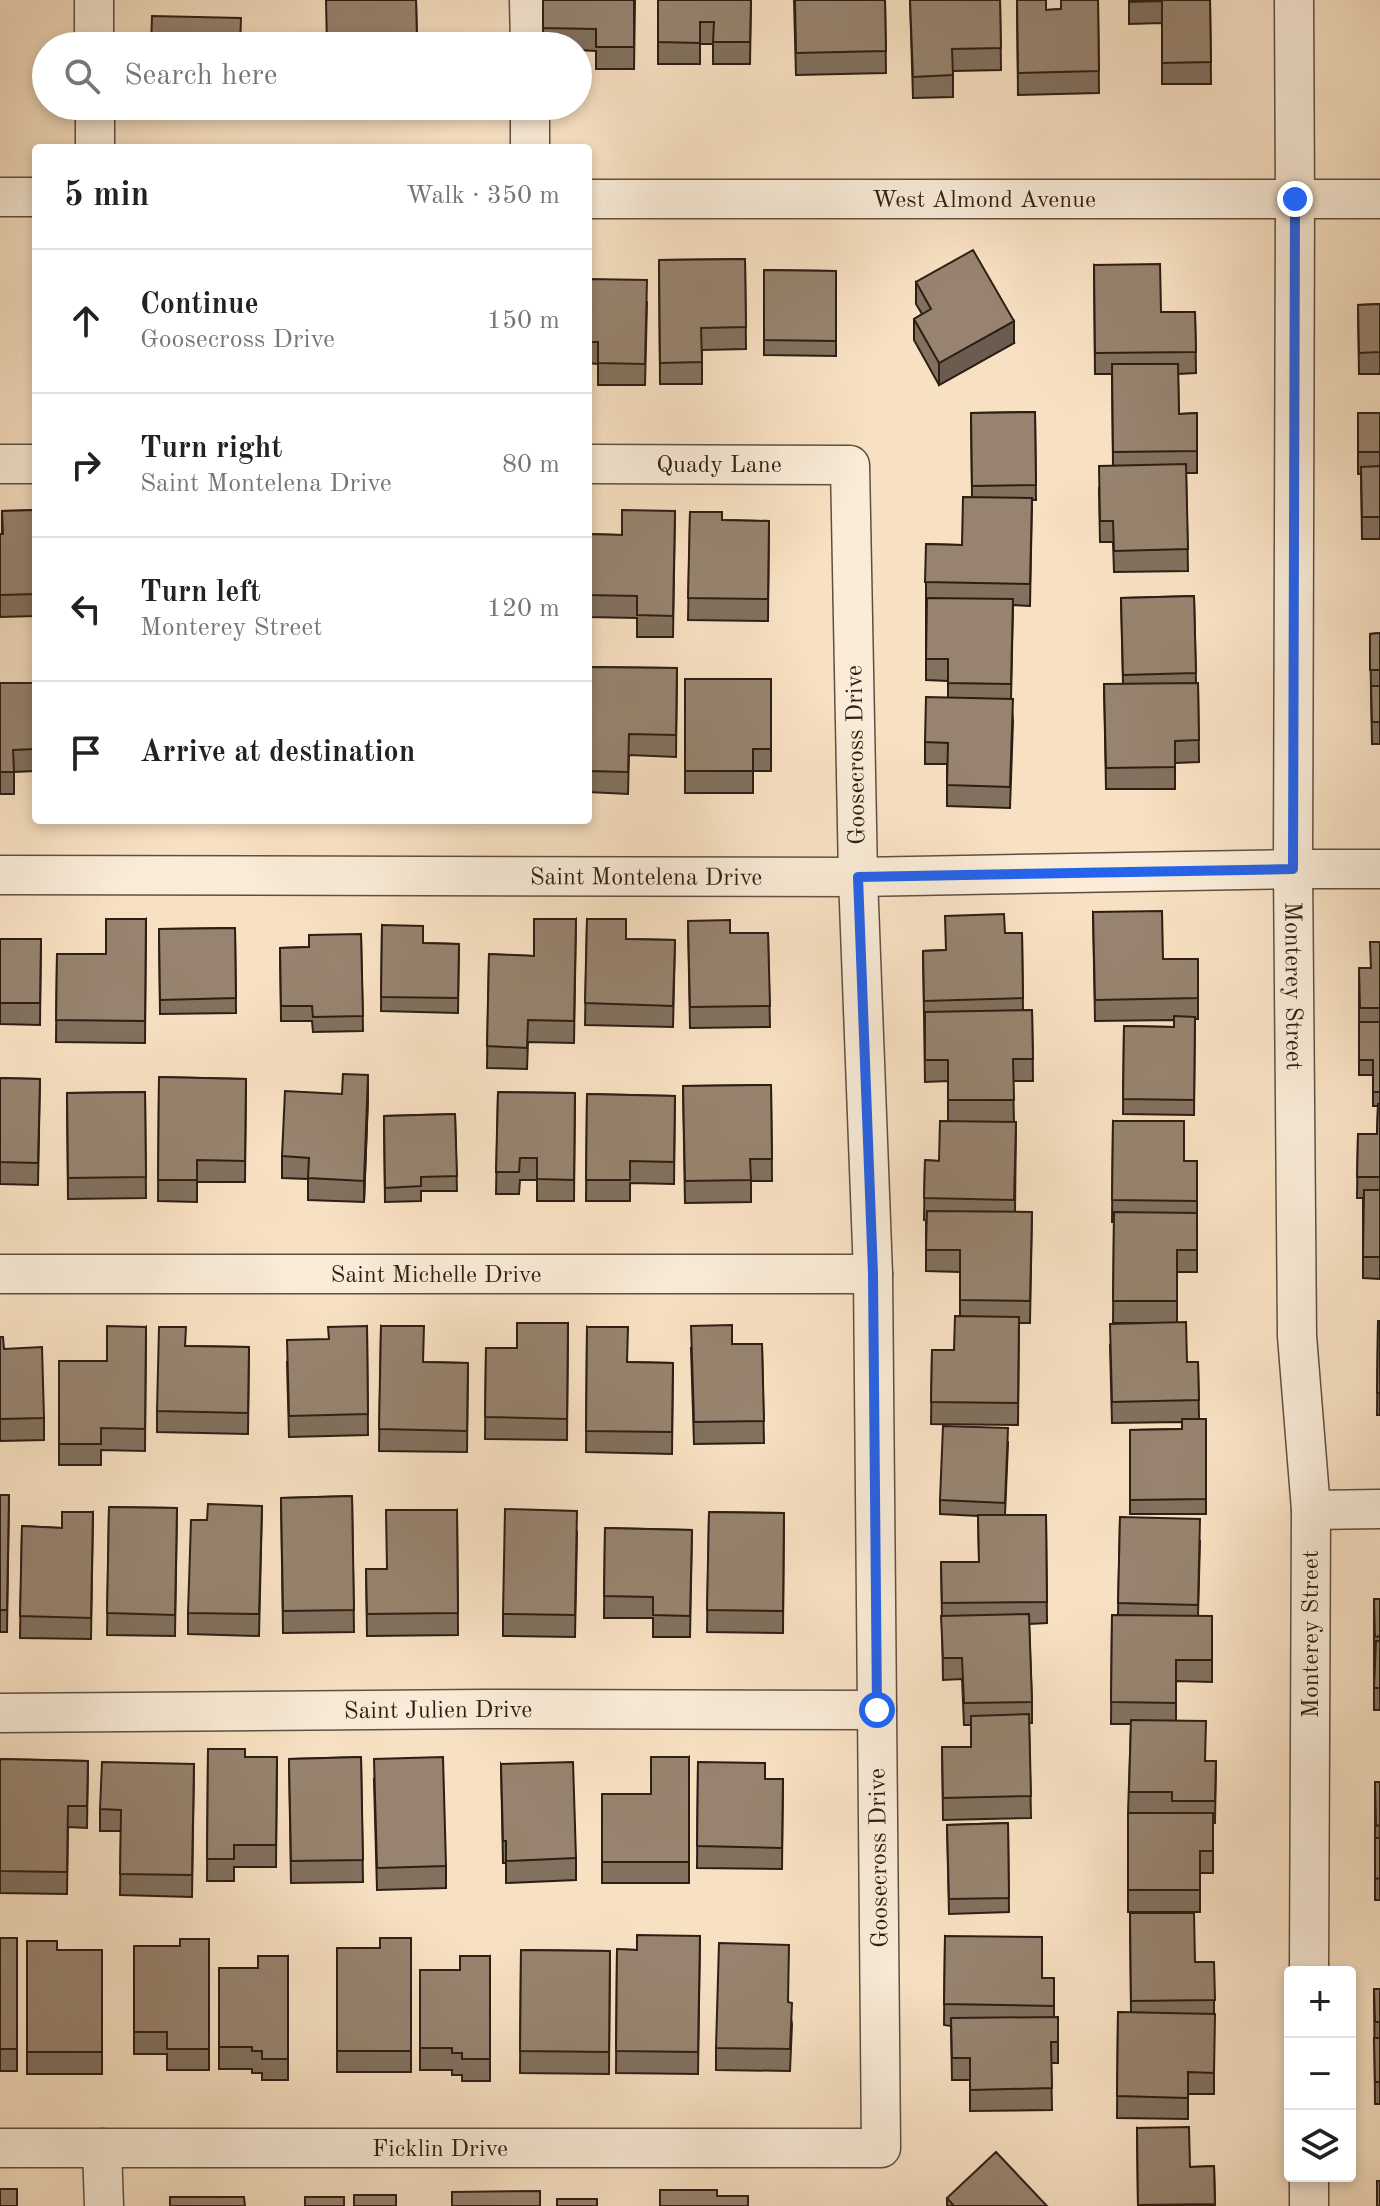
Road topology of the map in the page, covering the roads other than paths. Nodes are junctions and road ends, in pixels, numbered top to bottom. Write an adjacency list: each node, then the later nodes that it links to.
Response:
1 (94, 0): 4 (street)
2 (529, 0): 5 (street)
3 (1294, 0): 13 (street, Monterey Street)
4 (94, 32)
5 (530, 32)
6 (95, 120): 8 (street)
7 (530, 120): 9 (street)
8 (95, 144)
9 (530, 144)
10 (0, 197): 11 (street)
11 (32, 197)
12 (592, 199): 13 (street, West Almond Avenue)
13 (1295, 199): 14 (street, West Almond Avenue); 19 (street, Monterey Street)
14 (1380, 199)
15 (0, 464): 16 (street)
16 (32, 464)
17 (592, 464): 18 (street, Quady Lane)
18 (850, 465): 22 (street, Goosecross Drive)
19 (1293, 869): 20 (street, Saint Montelena Drive); 22 (street, Saint Montelena Drive); 26 (street, Monterey Street)
20 (1380, 869)
21 (0, 875): 22 (street, Saint Montelena Drive)
22 (858, 877): 24 (street, Goosecross Drive)
23 (0, 1274): 24 (street, Saint Michelle Drive)
24 (873, 1274): 27 (street, Goosecross Drive)
25 (1380, 1509): 26 (street)
26 (1311, 1510): 29 (street, Monterey Street)
27 (877, 1710): 28 (street, Saint Julien Drive); 32 (street, Goosecross Drive)
28 (0, 1713)
29 (1309, 1966)
30 (0, 2148): 31 (street, Ficklin Drive)
31 (102, 2148): 32 (street, Ficklin Drive); 34 (street)
32 (881, 2148)
33 (1309, 2182): 35 (street)
34 (104, 2206)
35 (1309, 2206)

